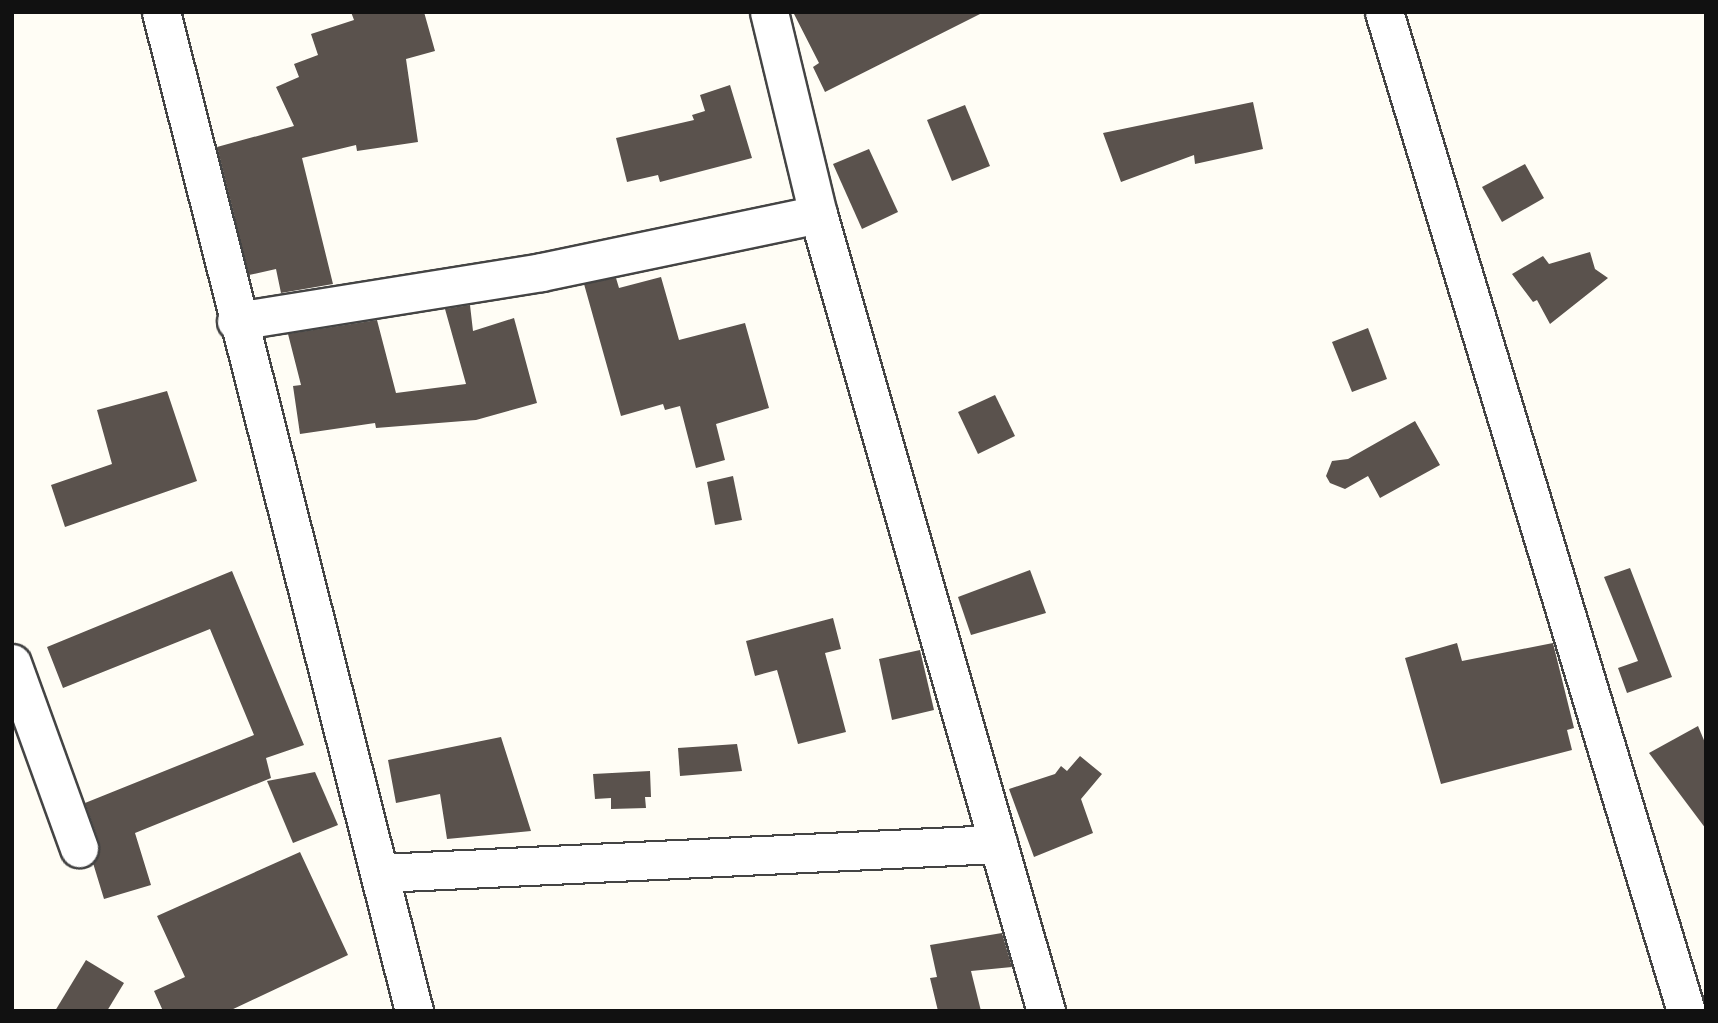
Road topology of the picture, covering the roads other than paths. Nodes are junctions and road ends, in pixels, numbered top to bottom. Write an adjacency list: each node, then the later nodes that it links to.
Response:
1 (161, 12): 5 (street)
2 (769, 12): 4 (street)
3 (1384, 12): 12 (street)
4 (818, 214): 5 (street); 7 (street)
5 (236, 321): 9 (street)
6 (12, 663): 8 (street)
7 (998, 844): 9 (street); 11 (street)
8 (79, 848)
9 (380, 873): 10 (street)
10 (414, 1011)
11 (1046, 1011)
12 (1686, 1011)

